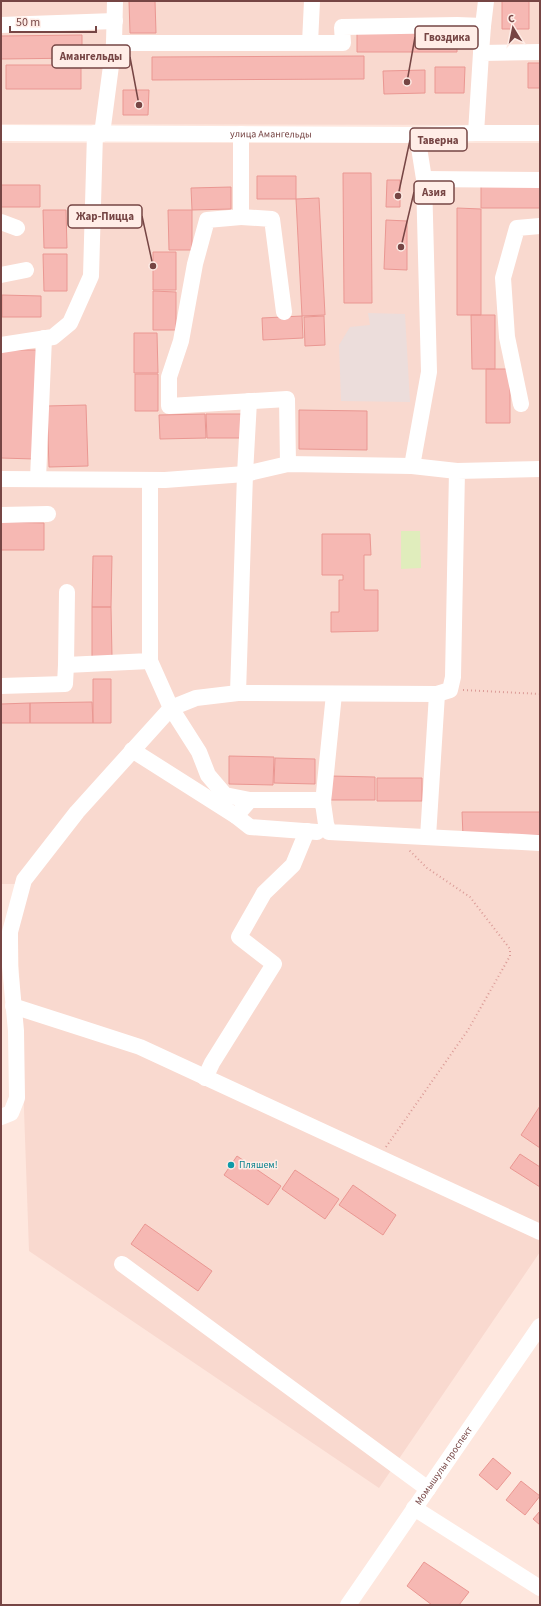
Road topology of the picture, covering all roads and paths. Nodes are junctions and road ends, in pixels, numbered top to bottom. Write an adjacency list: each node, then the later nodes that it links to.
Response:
1 (115, 1): 4 (street)
2 (312, 1): 7 (street)
3 (486, 1): 6 (street)
4 (115, 22): 5 (street); 8 (street)
5 (1, 25)
6 (483, 26): 7 (street); 10 (street)
7 (310, 43): 8 (street)
8 (114, 44): 13 (street)
9 (540, 52): 10 (street)
10 (481, 53): 11 (street)
11 (476, 132): 14 (street, улица Амангельды); 16 (street, улица Амангельды)
12 (1, 133): 13 (street, улица Амангельды)
13 (98, 133): 15 (street, улица Амангельды); 26 (street)
14 (540, 133)
15 (241, 134): 16 (street, улица Амангельды); 19 (street)
16 (417, 135): 17 (street)
17 (424, 179): 18 (street); 31 (street)
18 (540, 180)
19 (241, 217): 25 (street); 28 (street)
20 (1, 222): 22 (street)
21 (540, 226): 29 (street)
22 (18, 228)
23 (26, 270): 24 (street)
24 (1, 275)
25 (284, 312)
26 (44, 338): 27 (street); 36 (street)
27 (1, 345)
28 (249, 401): 30 (street); 34 (street)
29 (520, 404)
30 (288, 464): 31 (street); 34 (street)
31 (412, 466): 33 (street)
32 (540, 469): 33 (street)
33 (457, 471): 44 (street)
34 (245, 474): 37 (street); 45 (street)
35 (1, 479): 36 (street)
36 (38, 480): 37 (street)
37 (150, 480): 41 (street)
38 (48, 514): 39 (street)
39 (1, 515)
40 (67, 592): 42 (street)
41 (150, 661): 42 (street); 48 (street)
42 (66, 665): 43 (street)
43 (1, 686)
44 (443, 692): 46 (street); 47 (path); 56 (street)
45 (238, 693): 46 (street); 48 (street)
46 (334, 694): 51 (street)
47 (540, 694)
48 (171, 708): 49 (street); 50 (street)
49 (132, 750): 52 (street); 58 (street)
50 (250, 800): 51 (street); 52 (street)
51 (324, 803): 54 (street)
52 (236, 816): 53 (street)
53 (307, 831): 54 (street); 60 (street)
54 (329, 832): 55 (street)
55 (394, 835): 56 (street); 62 (path)
56 (428, 837): 57 (street)
57 (540, 843)
58 (5, 963): 59 (street)
59 (13, 1006): 60 (street); 61 (street)
60 (205, 1078): 62 (street)
61 (1, 1117)
62 (378, 1158): 63 (street)
63 (540, 1232)
64 (122, 1264): 66 (street)
65 (539, 1329): 66 (street, Момышулы проспект)
66 (428, 1489): 67 (street, Момышулы проспект)
67 (414, 1508): 68 (street); 69 (street, Момышулы проспект)
68 (540, 1588)
69 (348, 1605)

